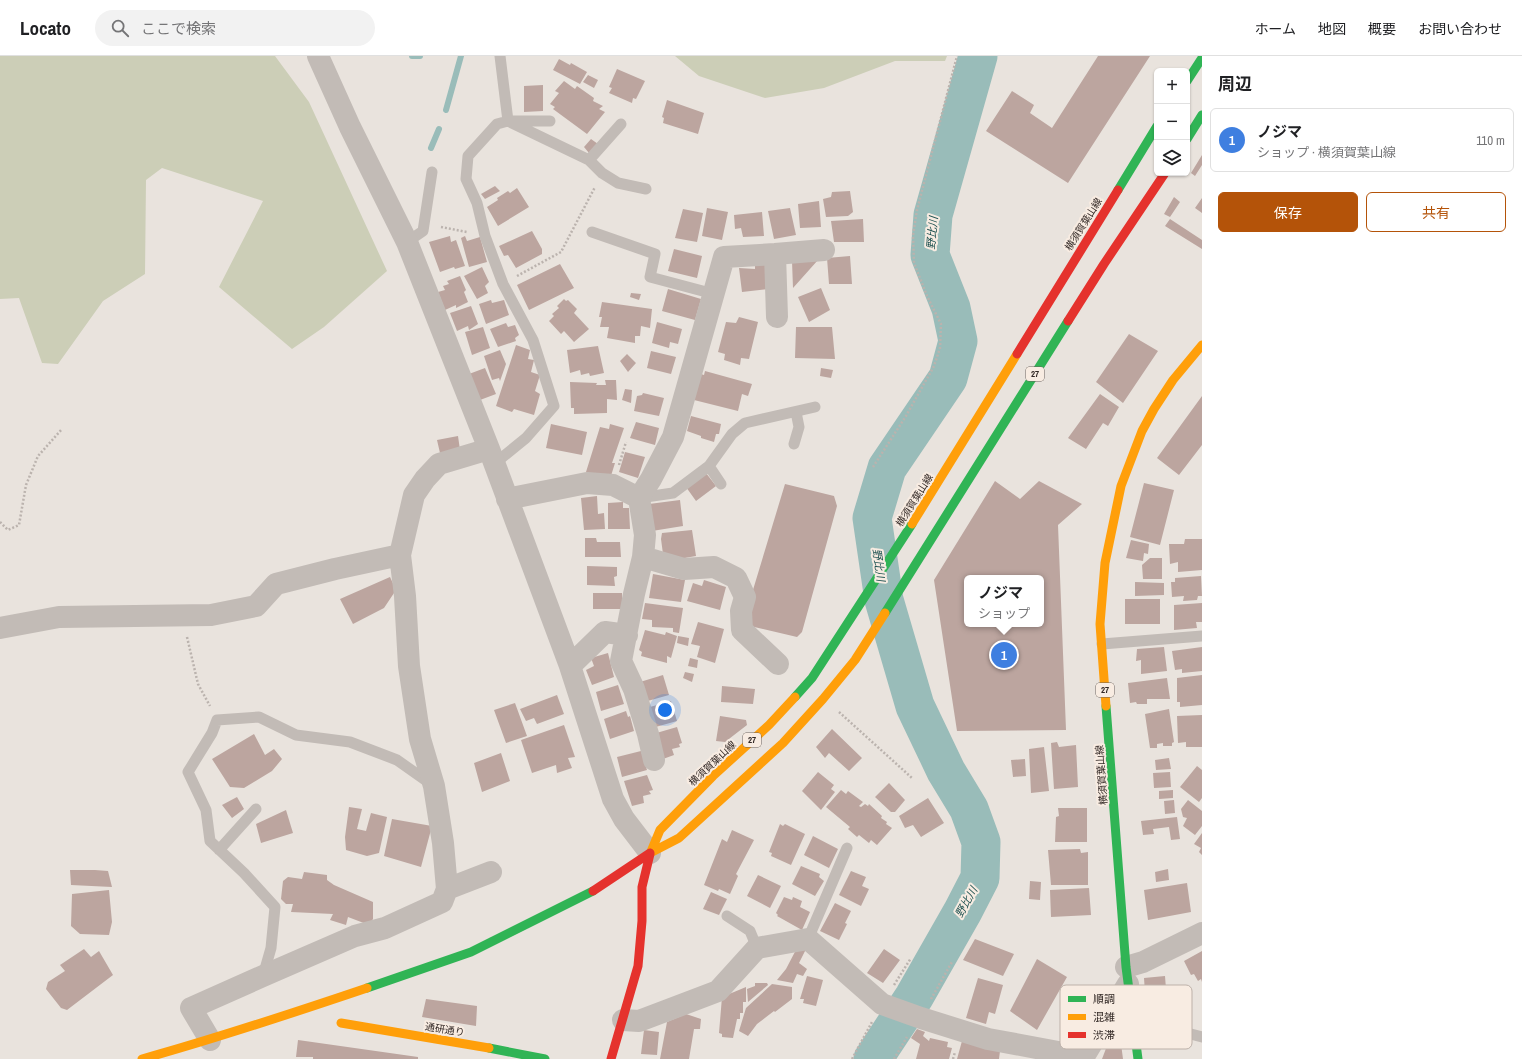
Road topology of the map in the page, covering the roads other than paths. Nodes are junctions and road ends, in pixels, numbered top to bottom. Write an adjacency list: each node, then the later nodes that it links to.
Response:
1 (318, 56): 16 (street)
2 (500, 56): 6 (lane)
3 (1202, 58): 4 (main road)
4 (1190, 76)
5 (1202, 115): 10 (main road)
6 (508, 121): 7 (lane); 11 (lane); 25 (lane)
7 (550, 121)
8 (621, 124): 11 (lane)
9 (1154, 131): 43 (main road, 横須賀葉山線 / 27)
10 (1190, 134)
11 (589, 160): 14 (lane)
12 (432, 172): 16 (lane)
13 (1163, 176): 43 (main road, 27)
14 (646, 189)
15 (592, 232): 19 (lane)
16 (407, 242): 25 (street)
17 (824, 250): 18 (street)
18 (775, 254): 19 (street); 20 (street)
19 (714, 294): 28 (street)
20 (777, 317)
21 (1200, 352): 35 (main road, 横須賀葉山線 / 27)
22 (815, 407): 23 (lane)
23 (796, 412): 24 (lane); 26 (lane)
24 (794, 444)
25 (492, 456): 29 (street); 30 (street)
26 (709, 466): 27 (lane); 28 (lane)
27 (721, 484)
28 (639, 498): 29 (street); 31 (street)
29 (507, 499): 37 (street)
30 (400, 555): 32 (street); 39 (street)
31 (643, 558): 33 (street); 36 (street)
32 (0, 628)
33 (627, 635): 37 (street); 38 (street)
34 (1202, 636): 35 (lane)
35 (1102, 644): 51 (main road, 横須賀葉山線 / 27)
36 (778, 664)
37 (570, 666): 43 (street)
38 (654, 760)
39 (434, 786): 42 (lane); 45 (street)
40 (256, 809): 42 (lane)
41 (847, 848): 48 (lane)
42 (219, 850): 50 (lane)
43 (650, 853): 54 (main road, 横須賀葉山線 / 27); 58 (main road)
44 (491, 872): 45 (street)
45 (447, 889): 50 (street)
46 (727, 916): 49 (lane)
47 (1202, 933): 51 (street)
48 (808, 938): 49 (street); 59 (street)
49 (757, 948): 54 (street)
50 (263, 976): 58 (street)
51 (1127, 976): 52 (street); 53 (main road, 横須賀葉山線 / 27)
52 (1122, 985)
53 (1128, 985)
54 (623, 1020): 64 (main road, 横須賀葉山線 / 27)
55 (341, 1023): 61 (main road, 通研通り)
56 (1192, 1034): 57 (lane)
57 (1202, 1037)
58 (210, 1040): 62 (main road)
59 (1088, 1049)
60 (1137, 1049): 65 (main road, 横須賀葉山線 / 27)
61 (500, 1054): 63 (main road, 通研通り)
62 (142, 1059)
63 (545, 1059)
64 (611, 1059)
65 (1138, 1059)

